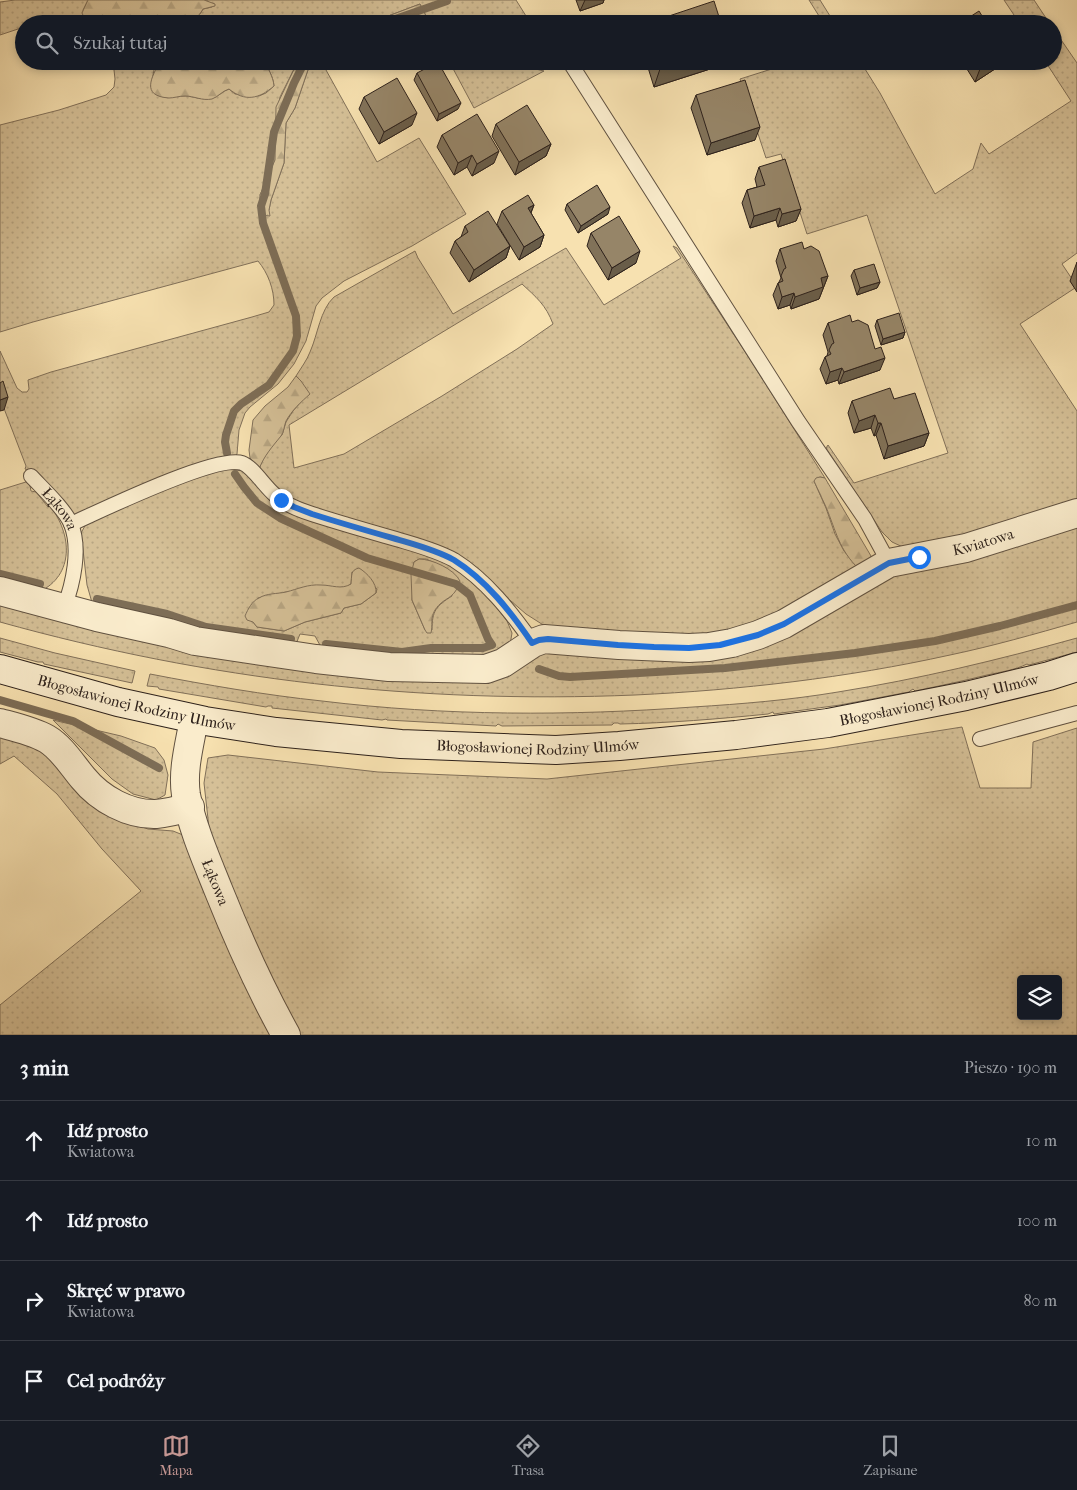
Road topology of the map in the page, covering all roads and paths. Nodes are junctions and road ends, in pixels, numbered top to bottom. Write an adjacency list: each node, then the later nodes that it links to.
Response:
1 (575, 70): 5 (lane)
2 (31, 476): 4 (lane, Łąkowa)
3 (1077, 513): 5 (street, Kwiatowa)
4 (71, 524): 7 (lane, Łąkowa); 8 (lane)
5 (889, 563): 8 (street, Kwiatowa)
6 (0, 591): 7 (street)
7 (64, 608): 8 (street)
8 (532, 643)
9 (1077, 667): 12 (street, Błogosławionej Rodziny Ulmów)
10 (0, 669): 12 (street, Błogosławionej Rodziny Ulmów)
11 (1077, 713): 14 (lane)
12 (194, 719): 15 (street, Łąkowa)
13 (0, 722): 15 (street)
14 (980, 738)
15 (190, 807): 16 (street, Łąkowa)
16 (286, 1035)

